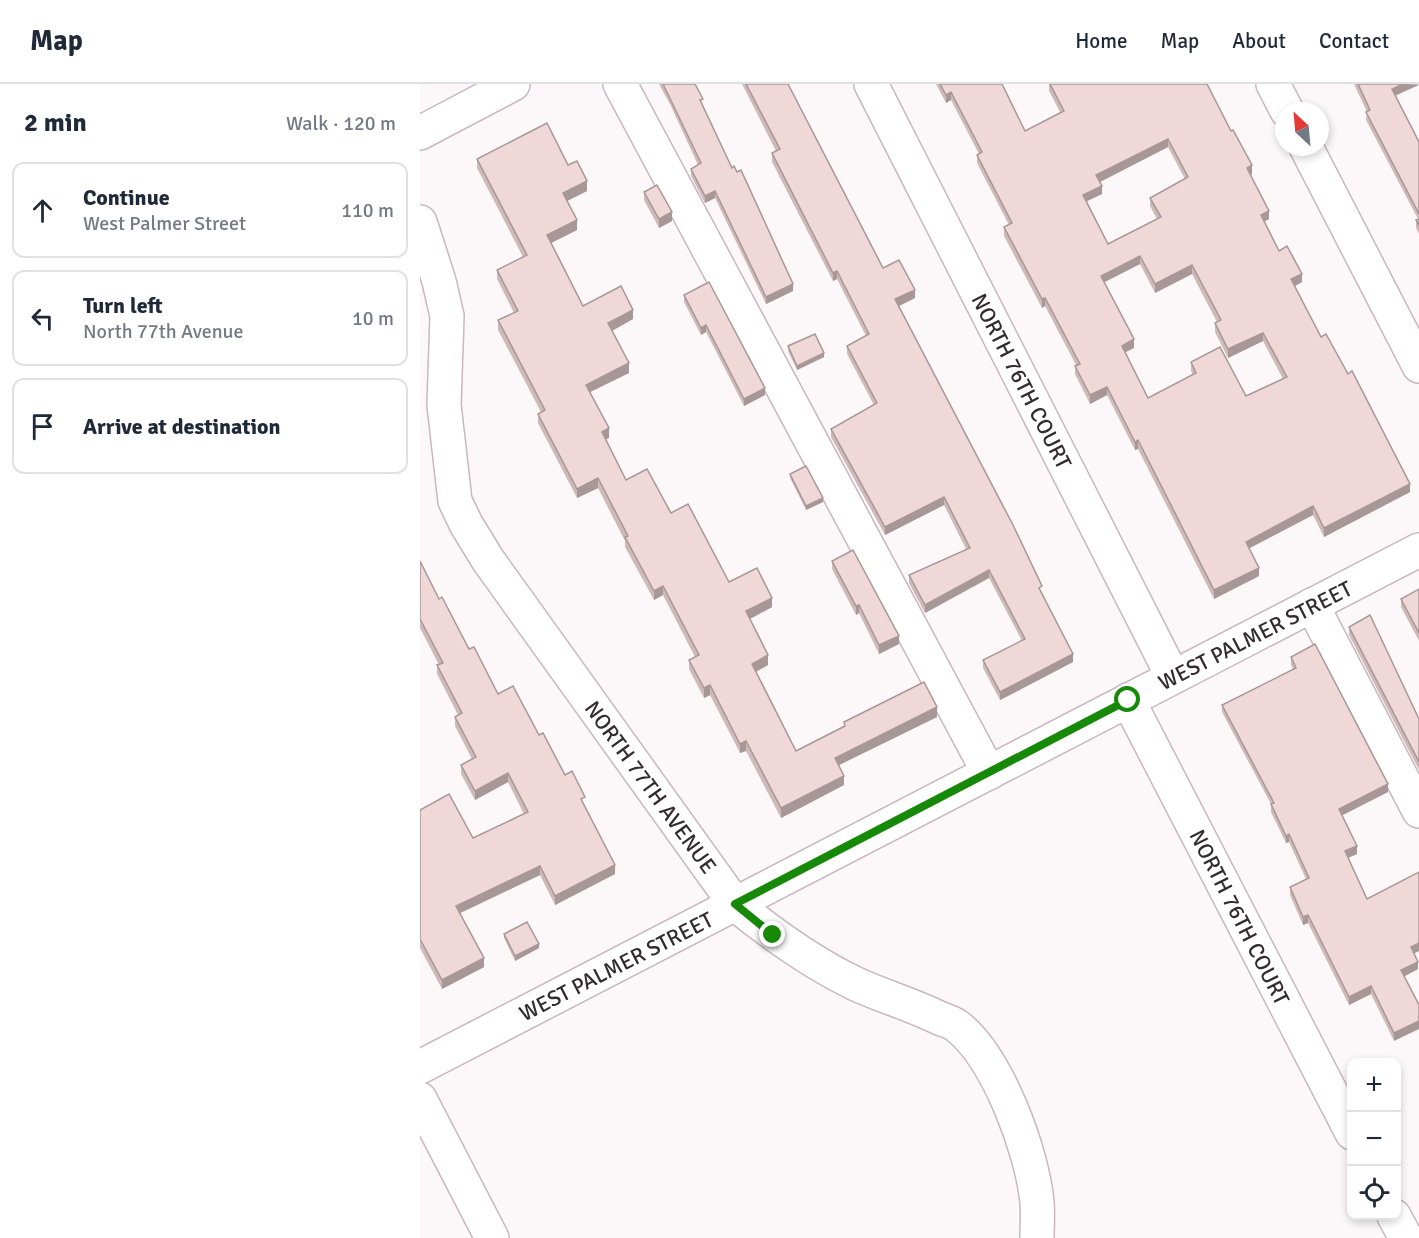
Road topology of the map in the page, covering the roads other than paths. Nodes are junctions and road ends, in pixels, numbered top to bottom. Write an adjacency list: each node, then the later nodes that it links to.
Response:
1 (513, 84): 6 (street)
2 (620, 84): 14 (street)
3 (872, 84): 12 (street, NORTH 76TH COURT)
4 (1273, 84): 5 (street)
5 (1282, 102)
6 (420, 133)
7 (1311, 156): 9 (street)
8 (420, 222): 16 (street, NORTH 77TH AVENUE)
9 (1419, 366)
10 (1419, 550): 11 (street, WEST PALMER STREET)
11 (1312, 605): 12 (street, WEST PALMER STREET); 15 (street)
12 (1173, 677): 13 (street, WEST PALMER STREET)
13 (1128, 700): 14 (street, WEST PALMER STREET); 19 (street, NORTH 76TH COURT)
14 (988, 773): 16 (street, WEST PALMER STREET)
15 (1419, 811)
16 (735, 904): 17 (street, WEST PALMER STREET); 22 (street, NORTH 77TH AVENUE)
17 (420, 1067)
18 (420, 1099): 21 (street)
19 (1347, 1123)
20 (1397, 1220): 23 (street)
21 (492, 1238)
22 (1037, 1238)
23 (1406, 1238)

